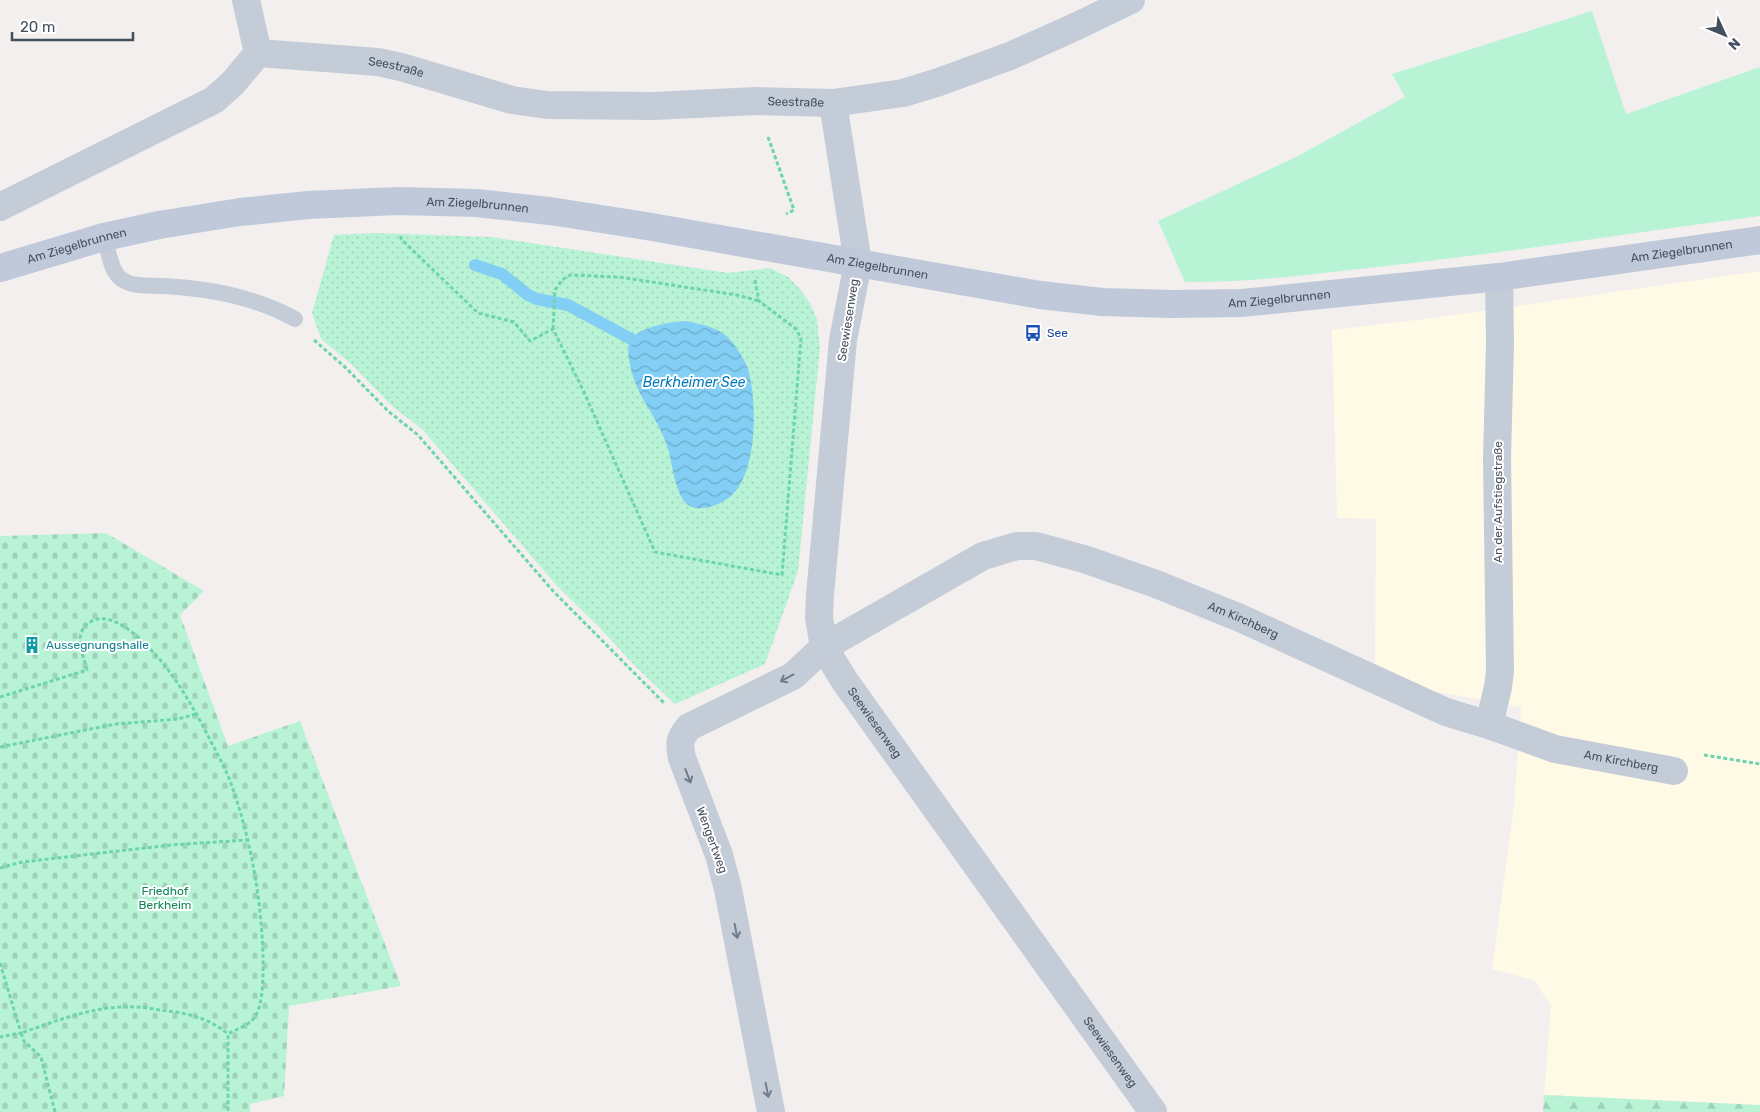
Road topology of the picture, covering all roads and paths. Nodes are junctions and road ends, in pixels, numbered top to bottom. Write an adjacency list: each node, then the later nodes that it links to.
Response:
1 (246, 0): 3 (street)
2 (1131, 0): 5 (street, Seestraße)
3 (258, 53): 4 (street, Seestraße); 7 (street)
4 (756, 101): 5 (street, Seestraße); 10 (path)
5 (833, 103): 11 (street, Seestraße)
6 (398, 201): 8 (street, Am Ziegelbrunnen); 10 (street, Am Ziegelbrunnen); 16 (path)
7 (0, 207)
8 (104, 237): 12 (street, Am Ziegelbrunnen); 15 (lane)
9 (1760, 240): 13 (street, Am Ziegelbrunnen)
10 (760, 246): 11 (street, Am Ziegelbrunnen); 14 (path)
11 (858, 262): 13 (street, Am Ziegelbrunnen); 17 (street, Seewiesenweg)
12 (0, 268)
13 (1499, 277): 20 (street, An der Aufstiegstraße)
14 (759, 300): 16 (path); 16 (path)
15 (295, 319): 21 (path)
16 (553, 328)
17 (824, 647): 20 (street, Am Kirchberg); 21 (street, one-way to 21); 34 (street, Seewiesenweg)
18 (0, 697): 19 (path)
19 (196, 714): 22 (path); 25 (path)
20 (1490, 725): 24 (street, Am Kirchberg)
21 (689, 727): 33 (street, Wengertweg, one-way to 33)
22 (0, 747)
23 (1760, 764): 24 (path)
24 (1674, 771)
25 (247, 840): 26 (path); 29 (path)
26 (0, 868)
27 (0, 963): 28 (path)
28 (21, 1033): 29 (path); 30 (path); 31 (path)
29 (228, 1034): 32 (path)
30 (0, 1037)
31 (55, 1112)
32 (228, 1112)
33 (771, 1112)
34 (1153, 1112)

